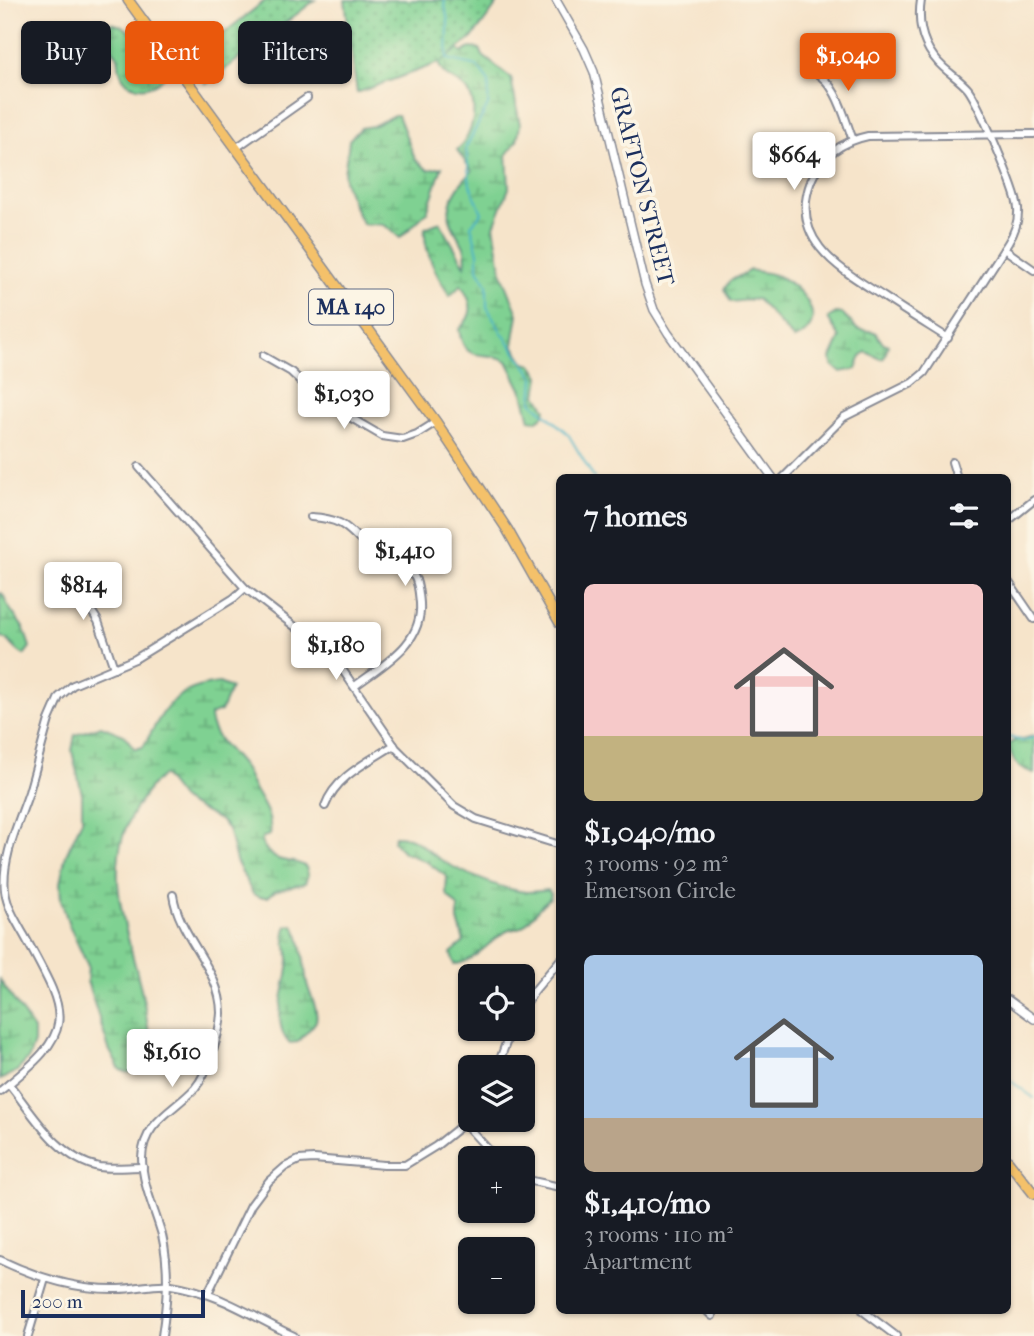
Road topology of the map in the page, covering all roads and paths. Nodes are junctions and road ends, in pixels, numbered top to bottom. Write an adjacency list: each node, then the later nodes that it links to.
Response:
1 (128, 0): 9 (main road, MA 140)
2 (556, 0): 17 (street, GRAFTON STREET)
3 (921, 0): 6 (street)
4 (814, 72): 8 (street)
5 (307, 98): 9 (street)
6 (989, 134): 7 (street); 8 (street); 10 (street)
7 (1034, 134)
8 (853, 140): 12 (street)
9 (236, 148): 14 (main road, MA 140)
10 (1004, 249): 11 (street); 12 (street)
11 (1034, 270)
12 (948, 338): 18 (street)
13 (263, 356): 14 (street)
14 (436, 422): 26 (main road, MA 140)
15 (952, 462): 19 (street)
16 (139, 467): 25 (street)
17 (770, 474)
18 (787, 474)
19 (956, 474)
20 (1034, 500): 22 (street)
21 (311, 517): 29 (street)
22 (1011, 519)
23 (65, 570): 28 (street)
24 (1011, 585): 27 (street)
25 (245, 588): 28 (street); 29 (street)
26 (556, 616)
27 (1034, 619)
28 (114, 668): 38 (street)
29 (355, 686): 30 (street)
30 (394, 745): 31 (street); 32 (street)
31 (325, 806)
32 (556, 844)
33 (173, 895): 44 (street)
34 (556, 965): 35 (street)
35 (535, 992)
36 (1011, 1002): 37 (street)
37 (1034, 1019)
38 (9, 1084): 39 (street); 44 (street)
39 (0, 1091)
40 (458, 1129): 51 (street)
41 (476, 1132): 42 (street)
42 (487, 1146)
43 (1011, 1165): 47 (main road)
44 (143, 1167): 50 (street)
45 (535, 1182): 46 (street)
46 (556, 1186)
47 (1034, 1194)
48 (0, 1260): 49 (street)
49 (45, 1279): 50 (street); 53 (street)
50 (166, 1285): 51 (street); 54 (street)
51 (208, 1293): 55 (street)
52 (867, 1314): 56 (street)
53 (28, 1336)
54 (162, 1336)
55 (294, 1336)
56 (895, 1336)

